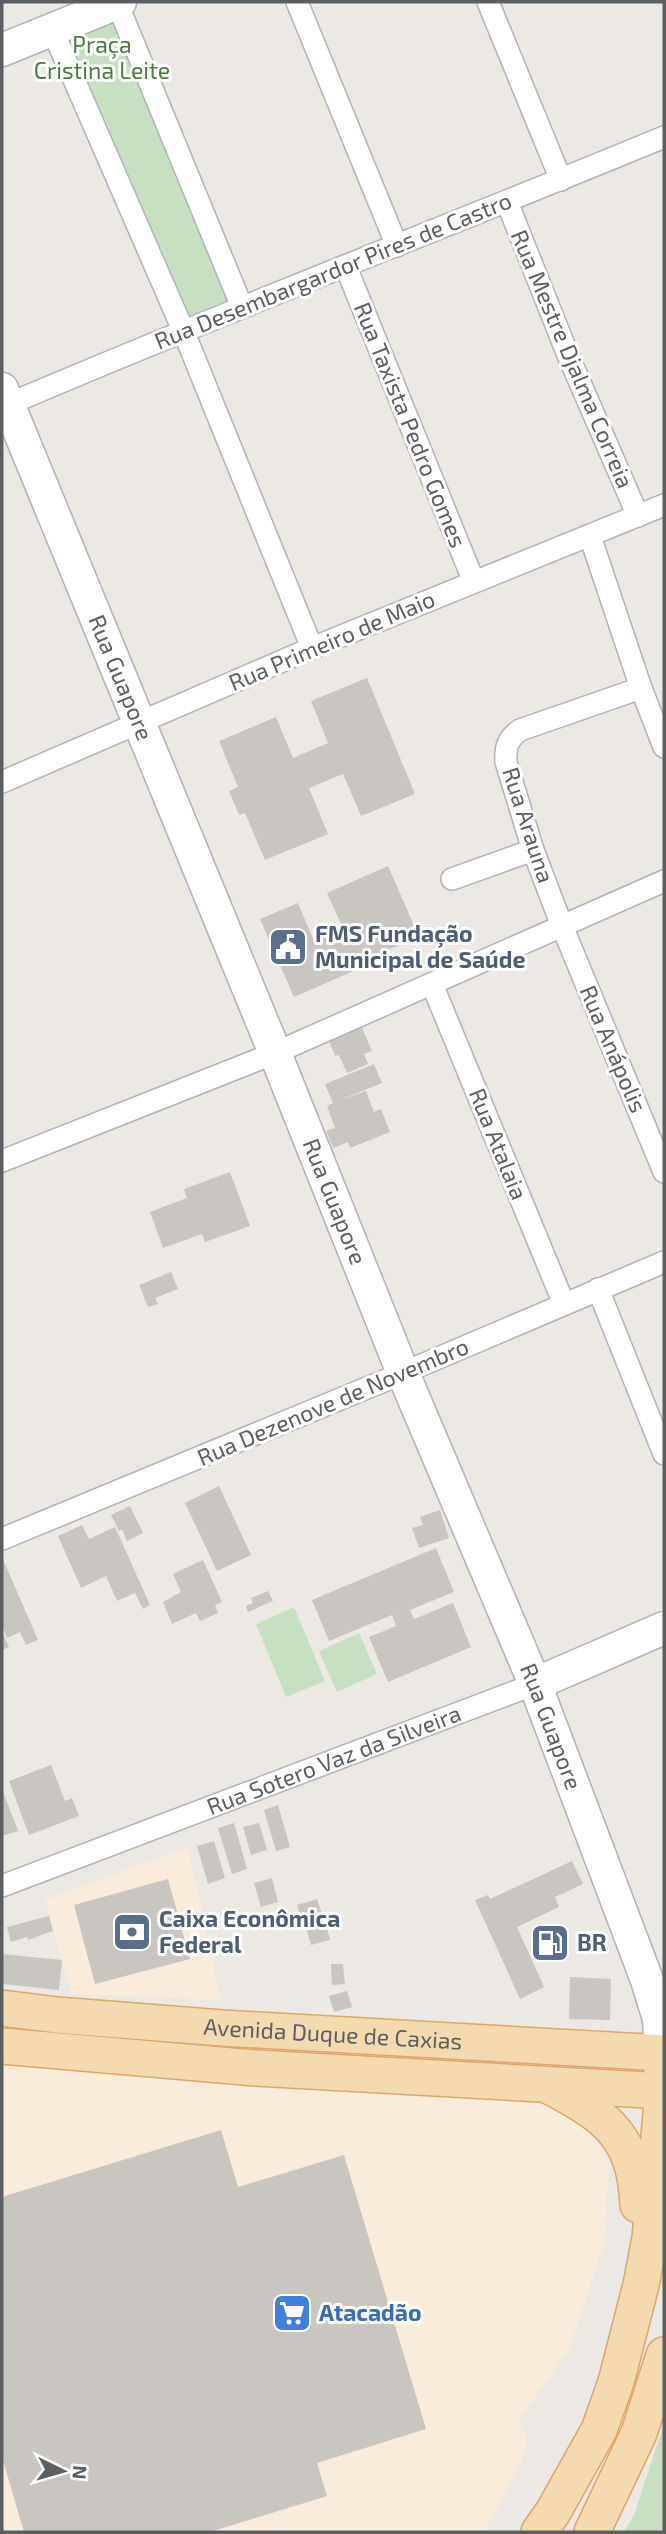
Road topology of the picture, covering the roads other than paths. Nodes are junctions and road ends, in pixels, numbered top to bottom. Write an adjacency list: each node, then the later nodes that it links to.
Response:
1 (119, 2): 4 (street); 11 (street)
2 (297, 2): 9 (street)
3 (488, 2): 7 (street)
4 (52, 29): 5 (street); 12 (street)
5 (2, 50)
6 (664, 137): 7 (street, Rua Desembargardor Pires de Castro)
7 (561, 180): 8 (street, Rua Desembargardor Pires de Castro)
8 (507, 202): 9 (street, Rua Desembargardor Pires de Castro); 15 (street, Rua Mestre Djalma Correia)
9 (397, 246): 10 (street, Rua Desembargardor Pires de Castro)
10 (346, 267): 11 (street, Rua Desembargardor Pires de Castro); 17 (street, Rua Taxista Pedro Gomes)
11 (242, 307): 12 (street, Rua Desembargardor Pires de Castro)
12 (183, 330): 13 (street, Rua Desembargardor Pires de Castro); 18 (street)
13 (4, 400): 20 (street, Rua Guapore)
14 (664, 506): 15 (street, Rua Primeiro de Maio)
15 (638, 516): 16 (street, Rua Primeiro de Maio)
16 (590, 536): 17 (street, Rua Primeiro de Maio); 19 (street)
17 (474, 582): 18 (street, Rua Primeiro de Maio)
18 (312, 648): 20 (street, Rua Primeiro de Maio)
19 (641, 688): 21 (street); 23 (street, Rua Arauna)
20 (139, 723): 22 (street, Rua Primeiro de Maio); 28 (street, Rua Guapore)
21 (664, 747)
22 (2, 782)
23 (533, 850): 24 (street); 26 (street, Rua Arauna)
24 (452, 879)
25 (664, 881): 26 (street)
26 (562, 926): 27 (street); 30 (street, Rua Anápolis)
27 (432, 984): 28 (street); 33 (street, Rua Atalaia)
28 (275, 1053): 29 (street); 34 (street, Rua Guapore)
29 (2, 1161)
30 (664, 1172)
31 (664, 1262): 32 (street, Rua Dezenove de Novembro)
32 (598, 1289): 33 (street, Rua Dezenove de Novembro); 35 (street)
33 (564, 1304): 34 (street, Rua Dezenove de Novembro)
34 (403, 1373): 36 (street, Rua Dezenove de Novembro); 38 (street, Rua Guapore)
35 (664, 1454)
36 (2, 1539)
37 (664, 1628): 38 (street, Rua Sotero Vaz da Silveira)
38 (535, 1685): 39 (street, Rua Sotero Vaz da Silveira); 40 (street, Rua Guapore)
39 (2, 1886)
40 (656, 1977): 42 (street, Rua Guapore)
41 (2, 2008): 42 (main road, Avenida Duque de Caxias)
42 (662, 2037): 45 (main road, Rua Guapore)
43 (2, 2046): 44 (main road, Avenida Duque de Caxias)
44 (545, 2083): 45 (main road, Avenida Duque de Caxias); 46 (main road)
45 (664, 2091): 46 (main road, Rua Guapore)
46 (641, 2285): 48 (main road)
47 (664, 2355): 49 (main road)
48 (539, 2532)
49 (592, 2532)

